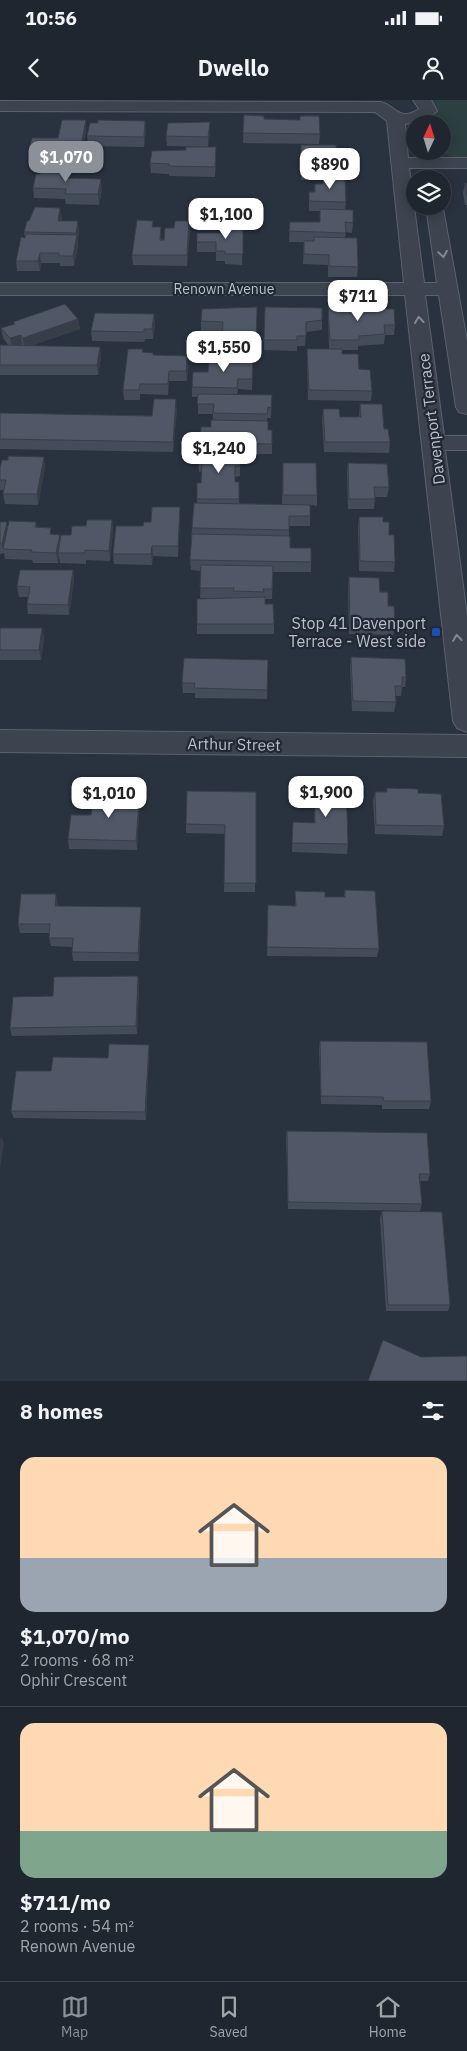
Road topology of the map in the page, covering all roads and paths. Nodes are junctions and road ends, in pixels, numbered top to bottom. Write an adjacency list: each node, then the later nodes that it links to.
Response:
1 (422, 100): 4 (street, Davenport Terrace)
2 (92, 103): 3 (street); 4 (street)
3 (2, 106): 5 (street)
4 (400, 113): 6 (street, Davenport Terrace)
5 (0, 125)
6 (399, 163): 8 (street); 10 (street, Davenport Terrace)
7 (467, 163): 8 (street)
8 (428, 164)
9 (436, 215): 11 (street, one-way to 11)
10 (416, 289): 11 (street, Renown Avenue); 12 (street, Renown Avenue); 14 (street, Davenport Terrace, one-way to 10)
11 (448, 289): 13 (street)
12 (0, 290)
13 (467, 406)
14 (433, 443): 15 (street); 16 (street, Davenport Terrace, one-way to 14)
15 (467, 443)
16 (467, 721)
17 (0, 741): 18 (street, Arthur Street)
18 (467, 746)

